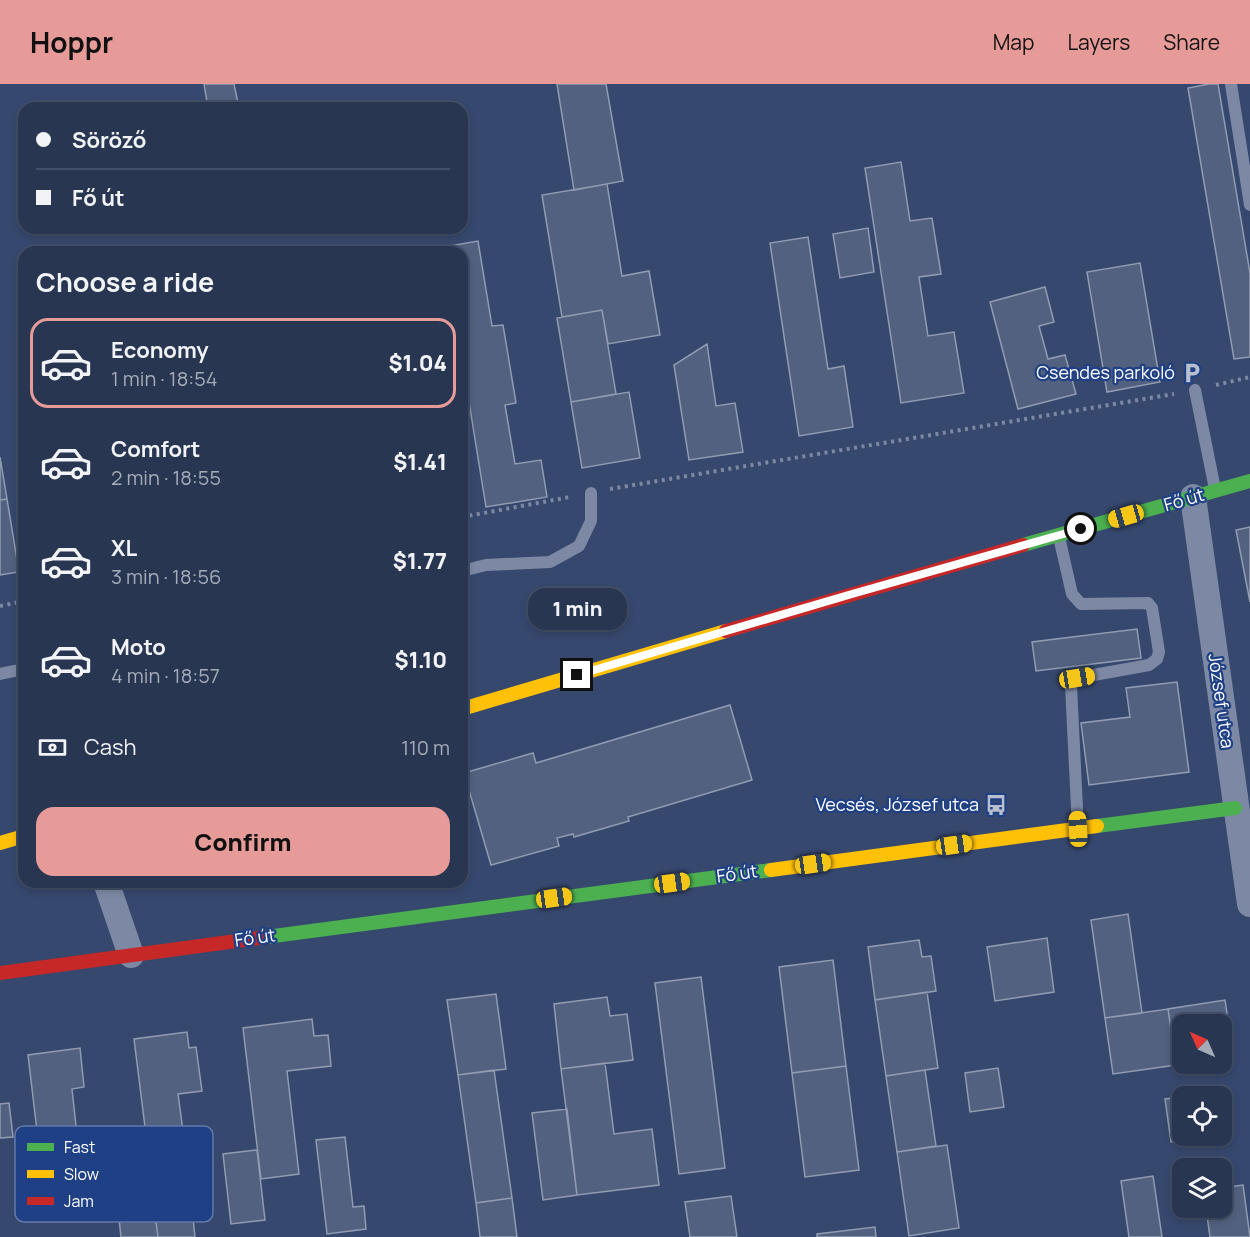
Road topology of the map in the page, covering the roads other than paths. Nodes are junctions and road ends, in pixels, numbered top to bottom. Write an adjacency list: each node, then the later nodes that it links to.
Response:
1 (1231, 84): 2 (lane)
2 (1250, 205)
3 (1195, 390): 6 (lane, Fő út)
4 (1250, 481): 6 (street, Fő út)
5 (591, 493): 8 (lane)
6 (1204, 494): 7 (street, Fő út); 12 (street, József utca)
7 (1059, 536): 11 (street, Fő út); 13 (lane)
8 (468, 570)
9 (18, 670): 10 (lane)
10 (0, 674)
11 (468, 707)
12 (1235, 808): 13 (street, Fő út); 17 (street, József utca)
13 (1078, 829): 18 (street, Fő út)
14 (18, 838): 15 (street)
15 (0, 843)
16 (108, 888): 18 (street)
17 (1250, 902)
18 (131, 955): 19 (street, Fő út)
19 (0, 973)

